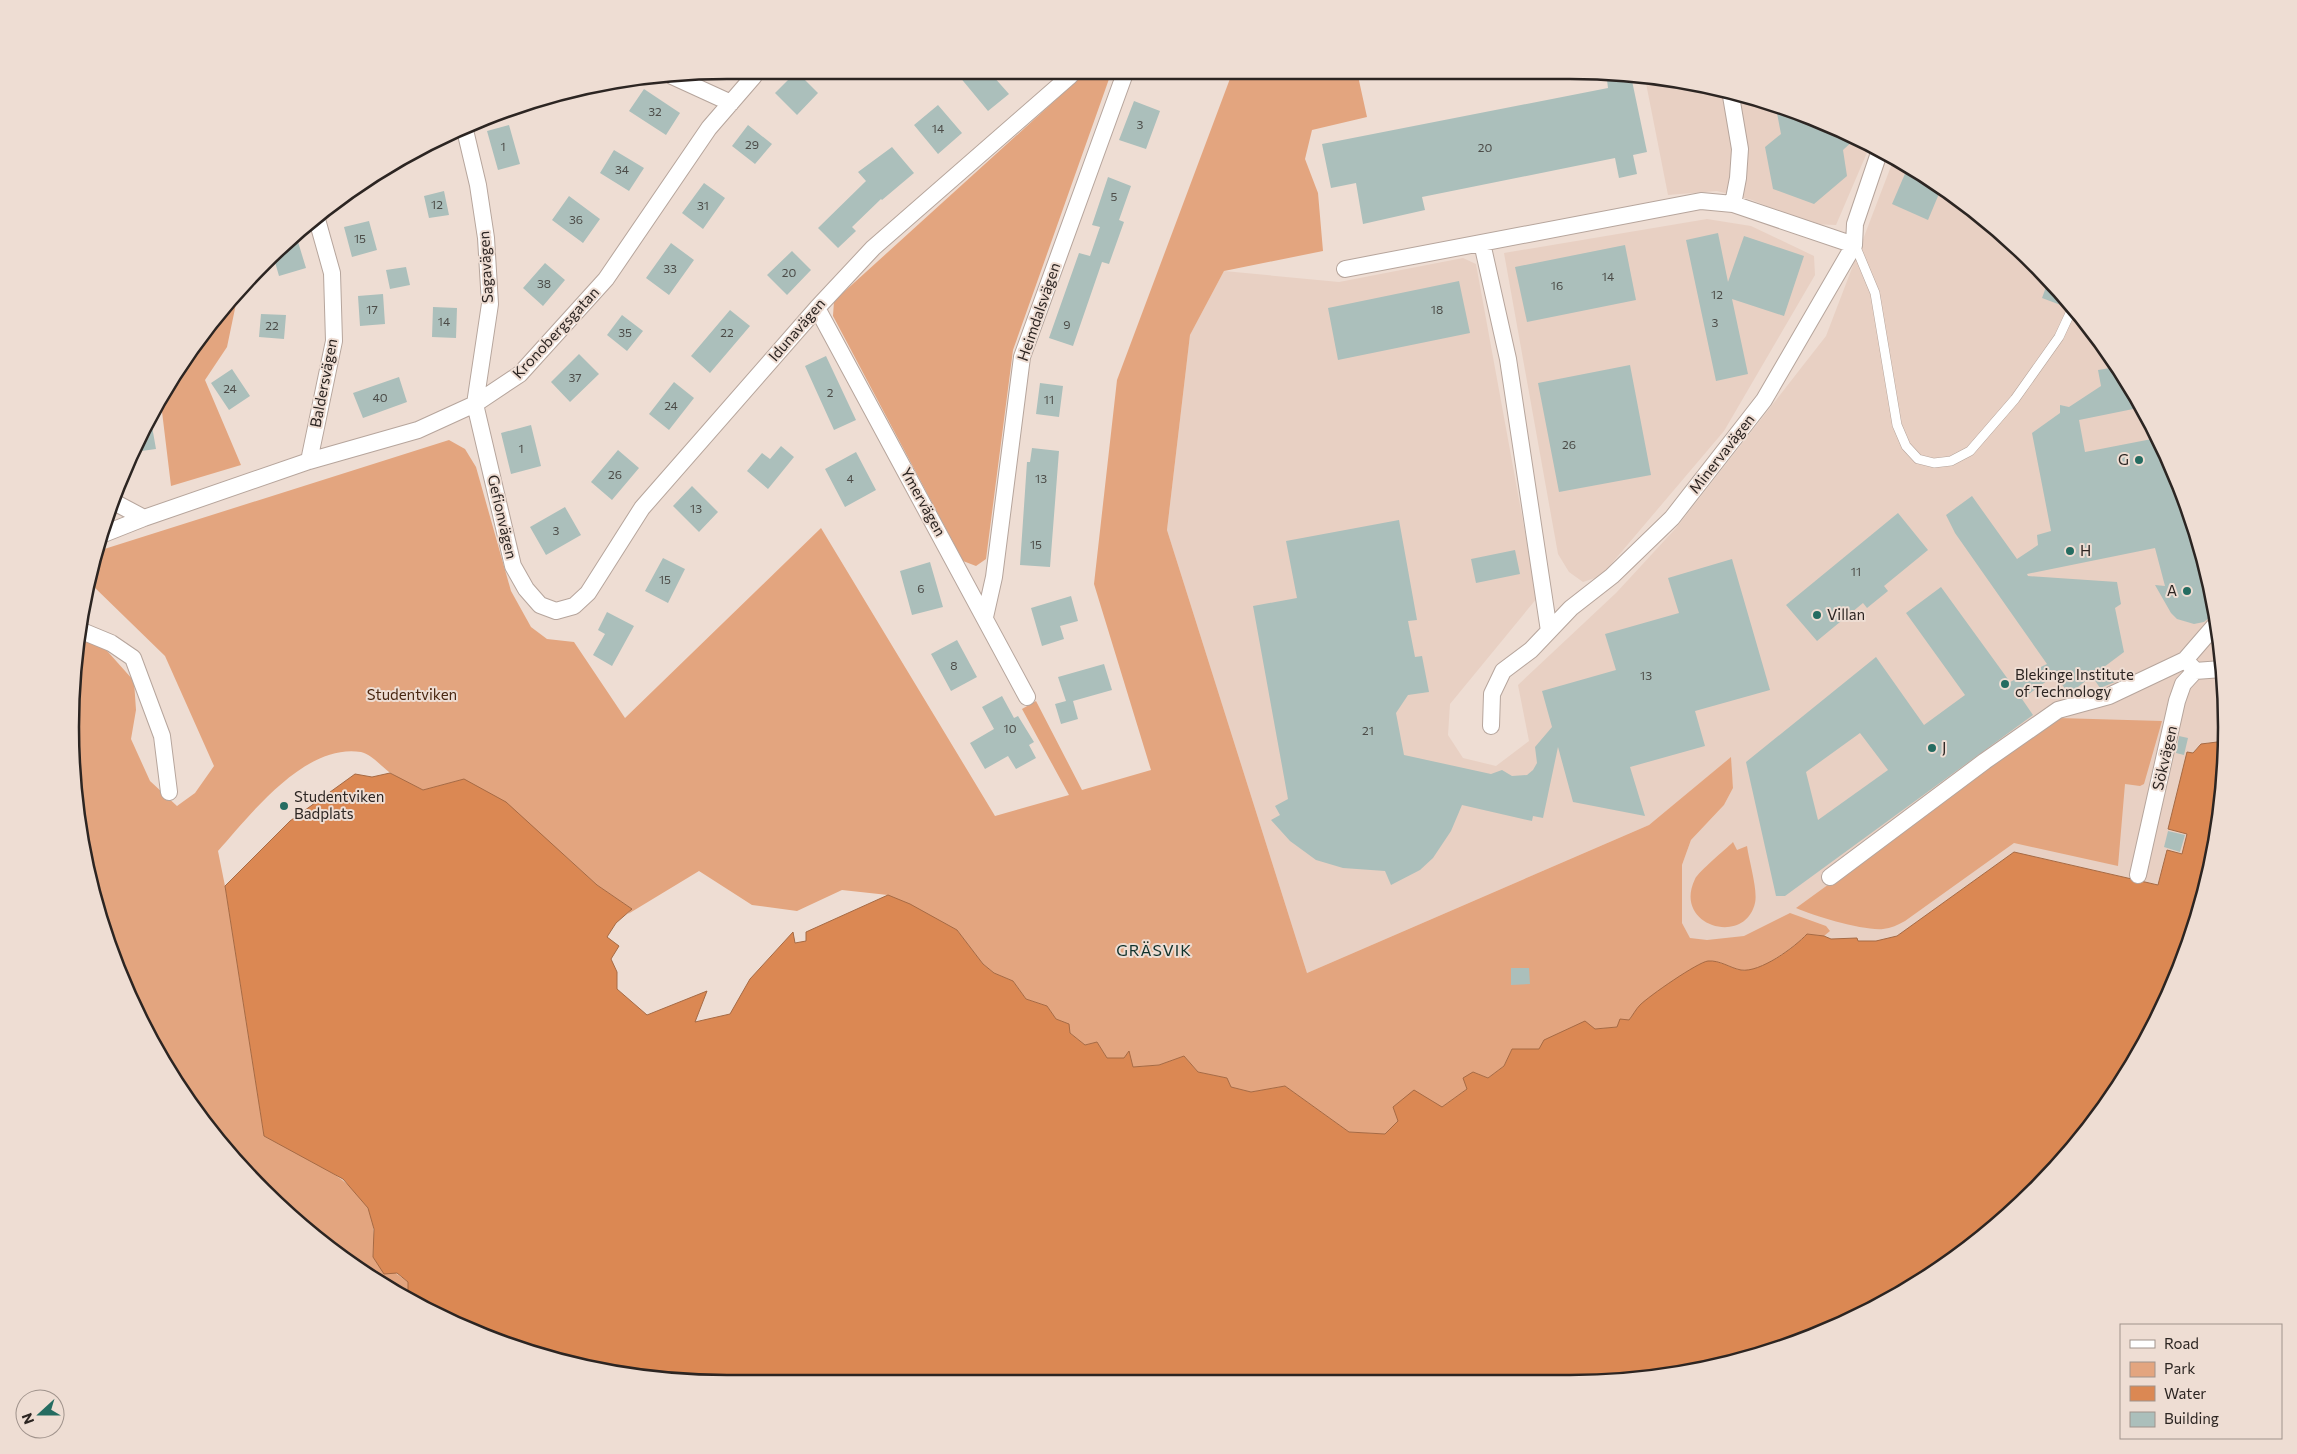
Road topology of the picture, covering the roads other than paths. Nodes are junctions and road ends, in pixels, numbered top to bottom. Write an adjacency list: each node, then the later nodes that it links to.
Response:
1 (751, 79): 6 (street, Kronobergsgatan)
2 (1067, 79): 14 (street, Idunavägen)
3 (1123, 79): 22 (street, Heimdalsvägen)
4 (681, 80): 6 (street)
5 (1732, 99): 9 (street)
6 (731, 103): 16 (street, Kronobergsgatan)
7 (466, 134): 16 (street, Sagavägen)
8 (1878, 157): 12 (street, Minervavägen)
9 (1732, 204): 11 (street); 12 (street)
10 (318, 224): 17 (street, Baldersvägen)
11 (1482, 243): 13 (street); 23 (street)
12 (1854, 245): 15 (lane); 23 (street, Minervavägen)
13 (1345, 269)
14 (817, 308): 21 (street, Idunavägen); 22 (street, Ymervägen)
15 (2069, 315)
16 (475, 404): 17 (street, Kronobergsgatan); 21 (street, Gefionvägen)
17 (309, 461): 19 (street, Kronobergsgatan)
18 (118, 504): 19 (street)
19 (144, 518): 20 (street, Kronobergsgatan)
20 (109, 532)
21 (556, 611)
22 (985, 617): 28 (street, Ymervägen)
23 (1549, 630): 29 (street, Minervavägen)
24 (86, 632): 30 (street)
25 (2211, 632): 26 (street, Sökvägen)
26 (2190, 666): 27 (street); 31 (street, Sökvägen); 32 (street)
27 (2215, 668)
28 (1027, 697)
29 (1491, 726)
30 (169, 792)
31 (2138, 875)
32 (1830, 877)

